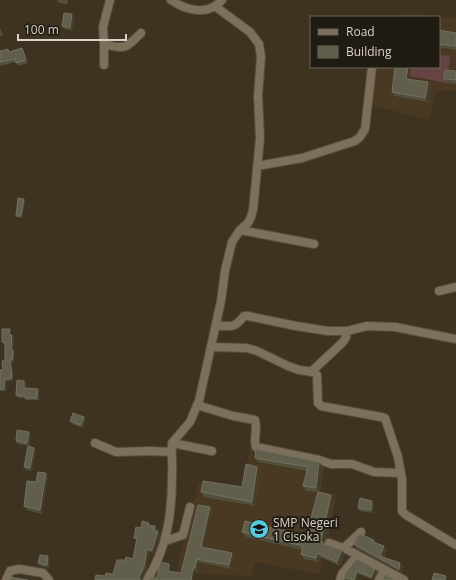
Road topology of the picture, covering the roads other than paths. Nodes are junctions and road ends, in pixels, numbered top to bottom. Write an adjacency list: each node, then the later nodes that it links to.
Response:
1 (110, 0): 6 (street)
2 (171, 0): 4 (street)
3 (222, 0): 4 (street)
4 (217, 3): 9 (street)
5 (141, 33): 6 (street)
6 (104, 44): 7 (street)
7 (104, 65)
8 (372, 68): 9 (street)
9 (258, 166): 10 (street)
10 (240, 230): 11 (street); 14 (street)
11 (314, 244)
12 (456, 287): 13 (street)
13 (439, 291)
14 (216, 325): 15 (street); 17 (street)
15 (347, 331): 16 (street); 18 (street)
16 (456, 339)
17 (211, 347): 18 (street); 19 (street)
18 (311, 372): 24 (street)
19 (197, 405): 21 (street); 24 (street)
20 (95, 443): 23 (street)
21 (172, 443): 22 (street); 23 (street)
22 (212, 451)
23 (171, 452): 27 (street)
24 (401, 473): 29 (street)
25 (190, 507): 27 (street)
26 (361, 532): 30 (street)
27 (165, 541): 35 (street)
28 (329, 543): 30 (street)
29 (456, 545)
30 (344, 548): 31 (street)
31 (357, 556): 32 (street); 36 (street)
32 (384, 570): 37 (street); 38 (street)
33 (6, 580): 34 (street)
34 (49, 580)
35 (147, 580)
36 (340, 580)
37 (379, 580)
38 (404, 580)

